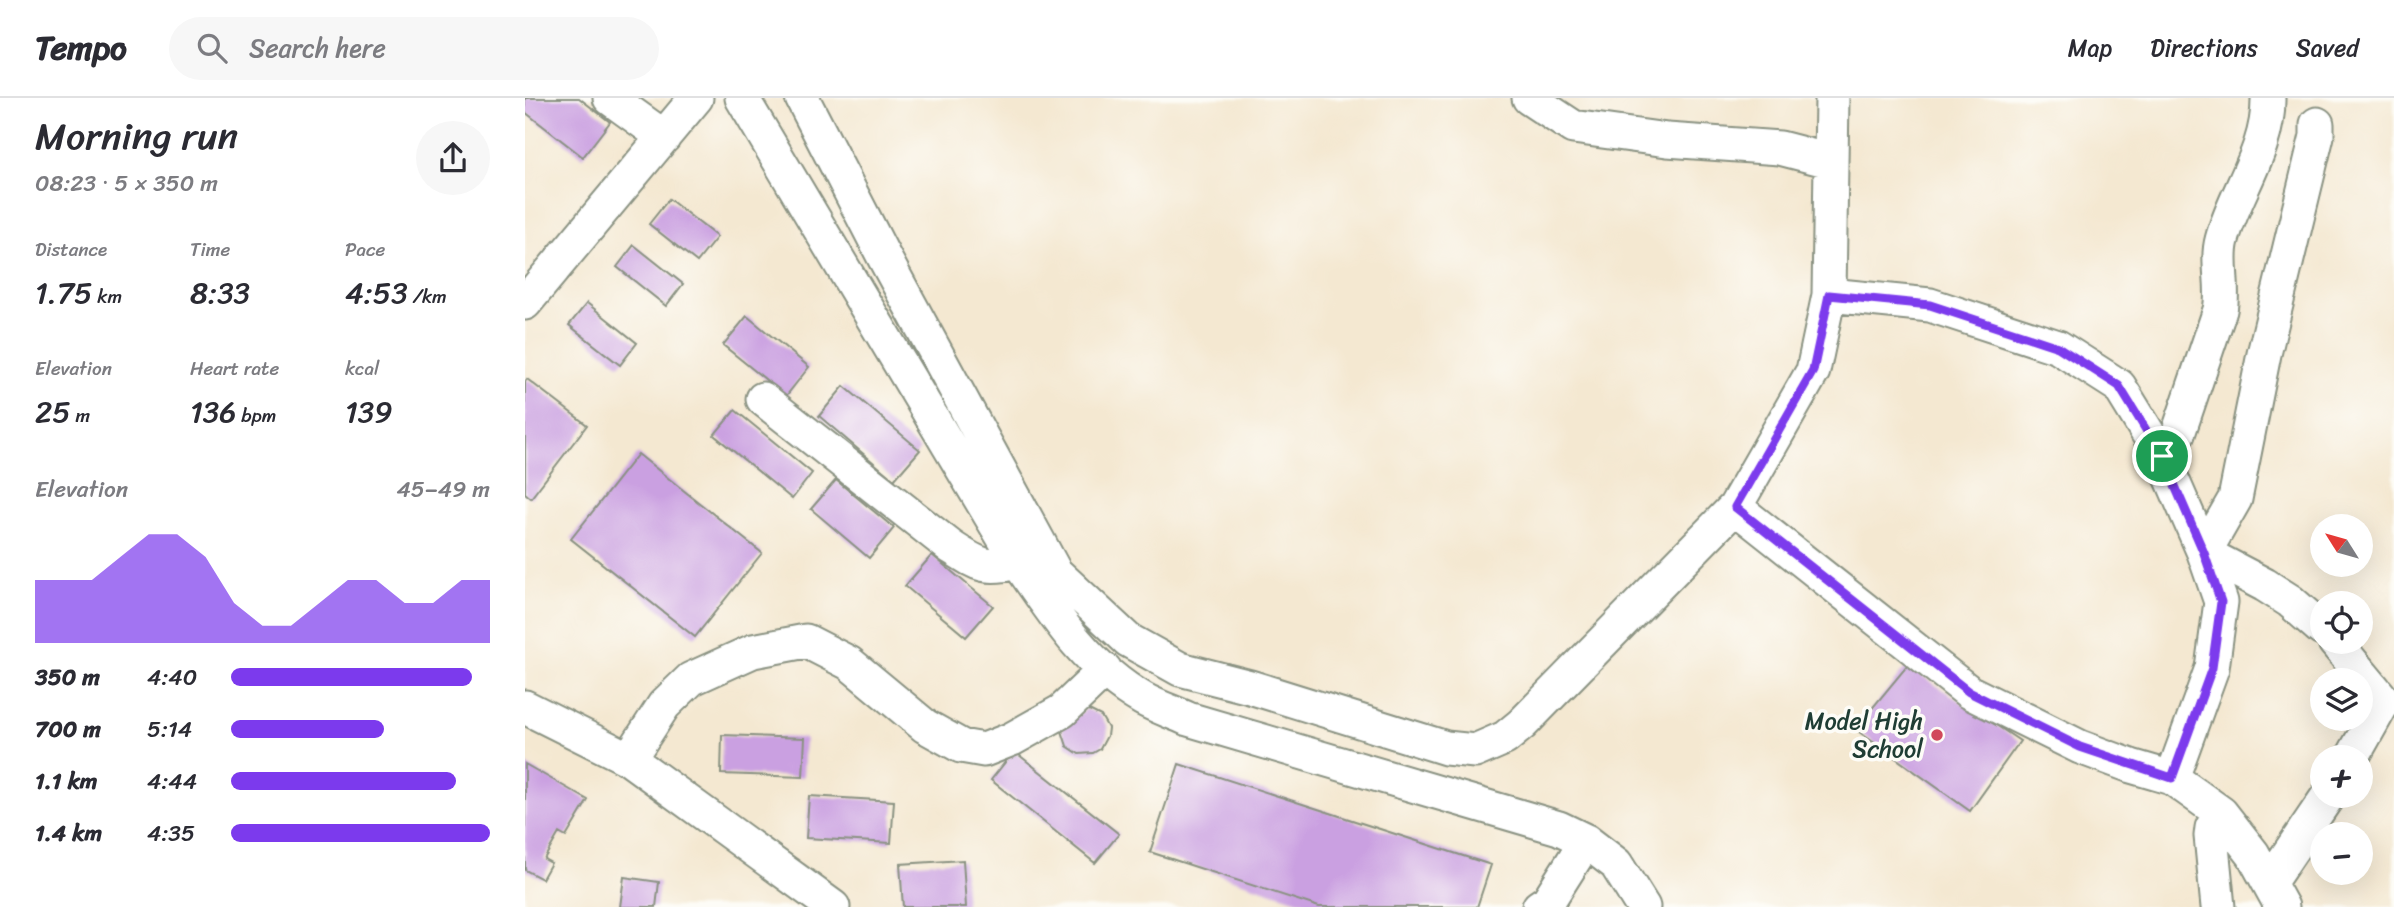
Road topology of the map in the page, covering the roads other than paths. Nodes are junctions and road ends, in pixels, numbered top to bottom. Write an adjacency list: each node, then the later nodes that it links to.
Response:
1 (610, 98): 9 (street)
2 (696, 98): 9 (street)
3 (743, 98): 17 (street)
4 (802, 98): 15 (street)
5 (1529, 98): 10 (street)
6 (1832, 98): 10 (street)
7 (2268, 98): 14 (street)
8 (2317, 124): 16 (street)
9 (664, 137): 12 (street)
10 (1830, 161): 11 (street)
11 (1829, 295): 14 (street); 15 (street)
12 (525, 303)
13 (763, 399): 17 (street)
14 (2162, 456): 16 (street)
15 (1735, 507): 25 (street)
16 (2204, 553): 18 (street); 25 (street)
17 (1019, 562): 20 (street)
18 (2310, 618)
19 (2345, 654): 21 (street)
20 (1105, 670): 24 (street); 28 (street)
21 (2389, 706): 23 (street)
22 (525, 707): 24 (street)
23 (2360, 745)
24 (629, 759): 30 (street)
25 (2172, 778): 27 (street)
26 (2322, 808): 29 (street)
27 (2221, 813): 29 (street); 33 (street)
28 (1585, 841): 31 (street); 32 (street)
29 (2275, 895)
30 (833, 907)
31 (1539, 907)
32 (1643, 907)
33 (2218, 907)

